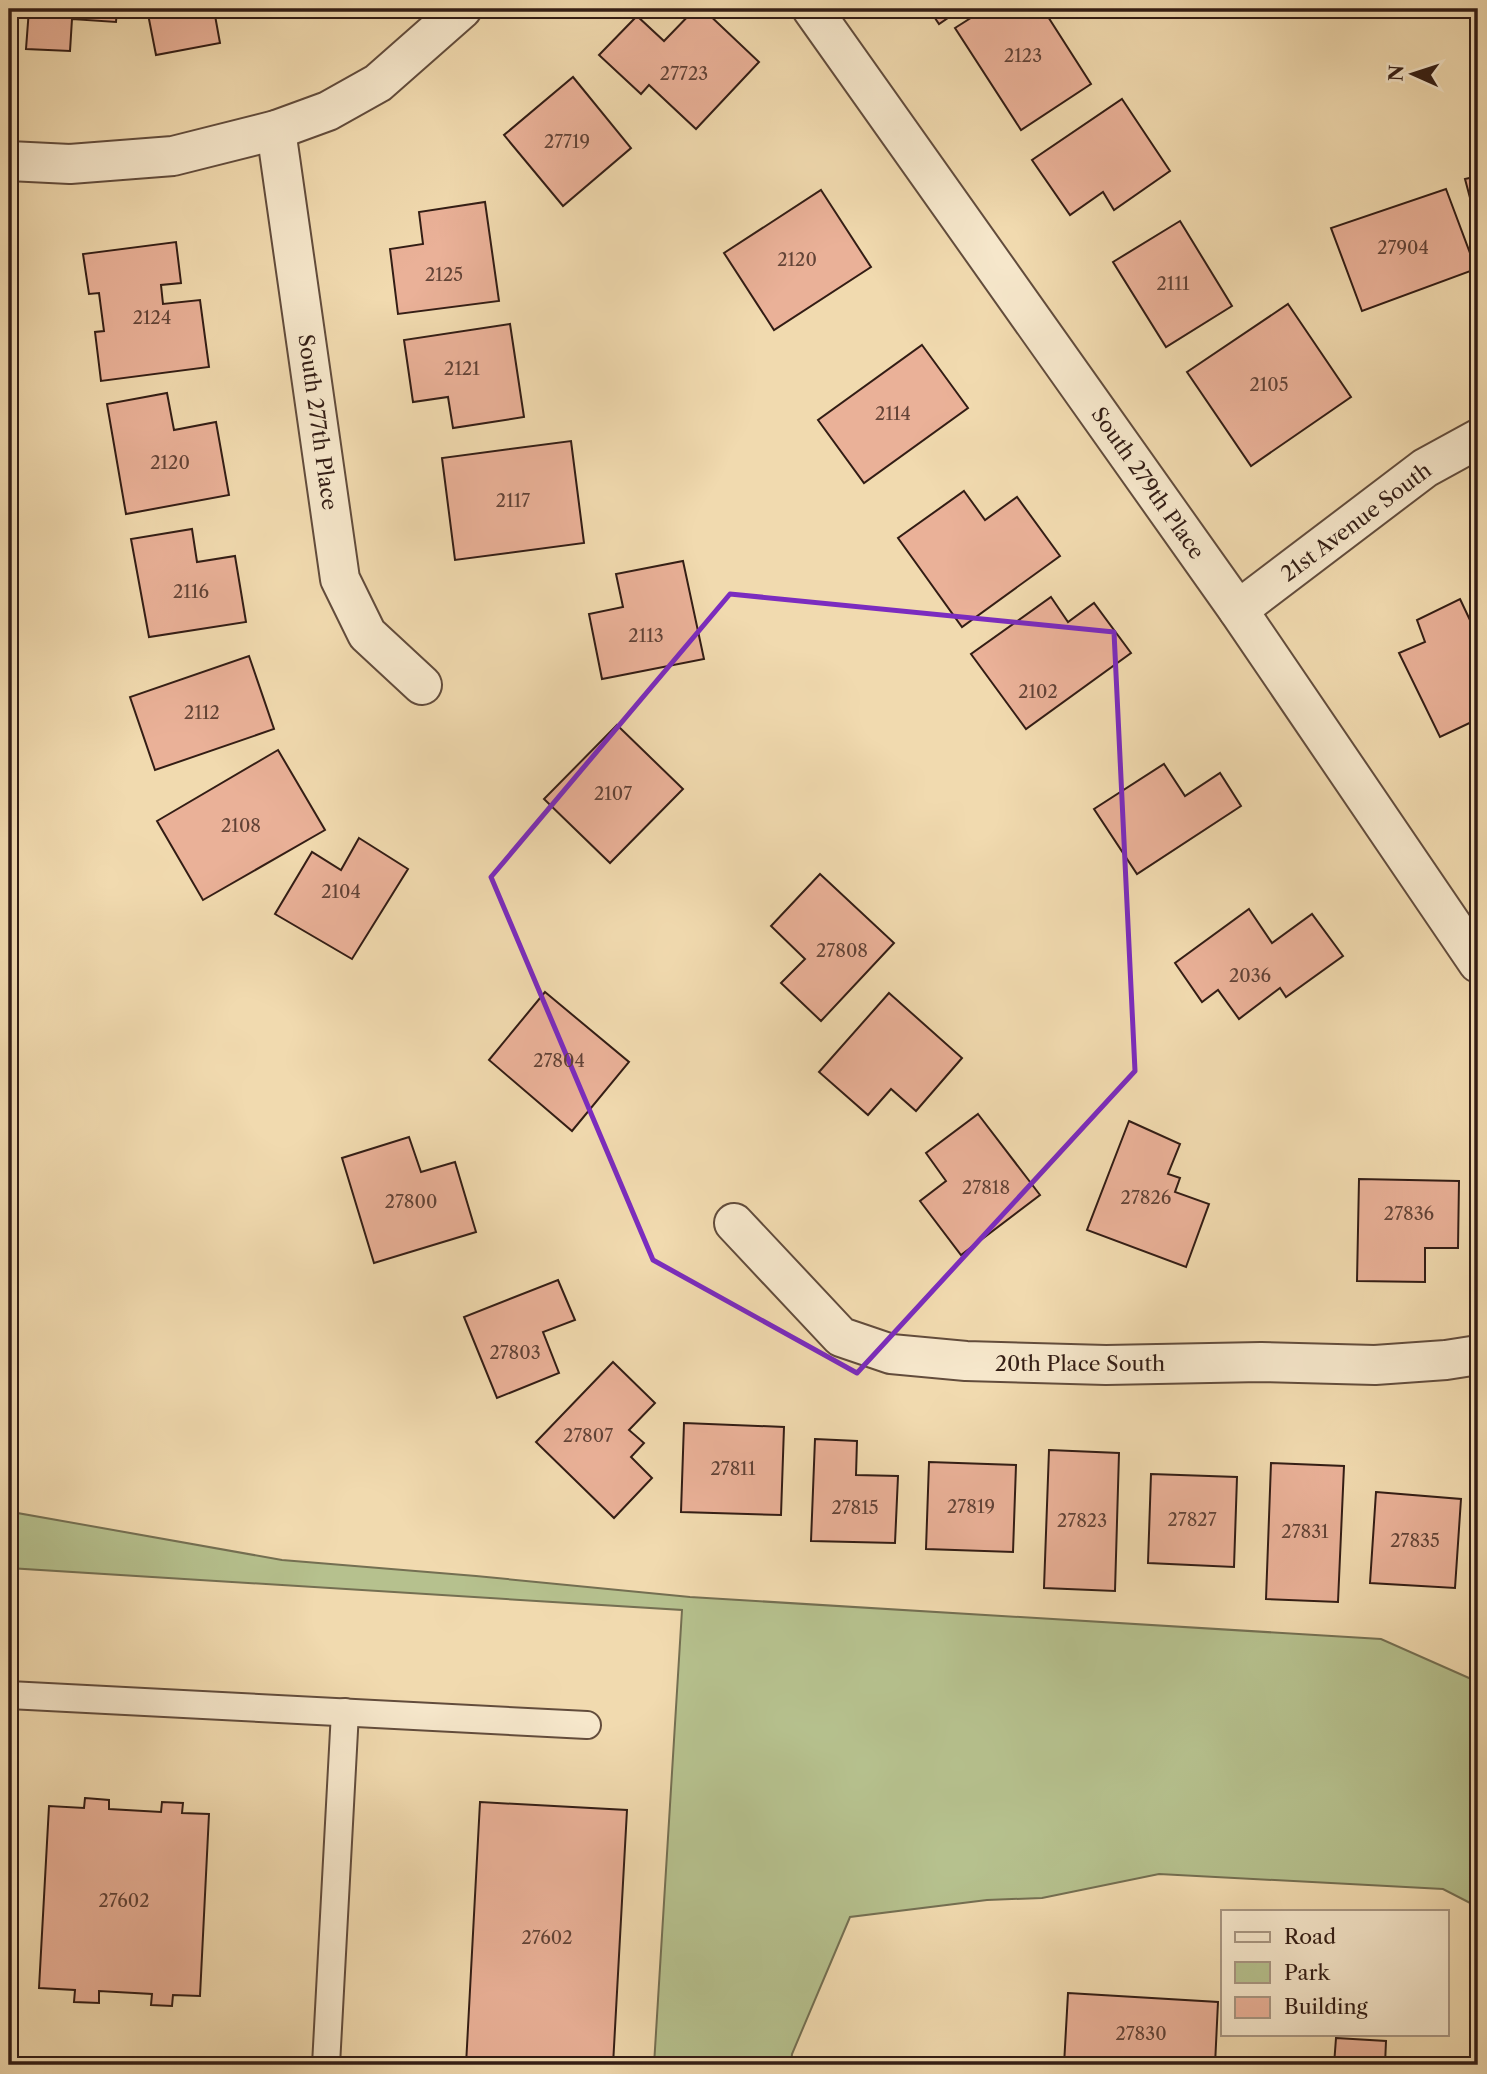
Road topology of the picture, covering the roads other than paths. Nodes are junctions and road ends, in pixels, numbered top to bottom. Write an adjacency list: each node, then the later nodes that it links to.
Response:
1 (462, 9): 3 (street)
2 (812, 9): 6 (street, South 279th Place)
3 (276, 130): 4 (street); 7 (street, South 277th Place)
4 (9, 161)
5 (1478, 439): 6 (street, 21st Avenue South)
6 (1238, 610): 8 (street, South 279th Place)
7 (422, 685)
8 (1478, 962)
9 (734, 1223): 10 (street, 20th Place South)
10 (1478, 1355)
11 (9, 1695): 12 (lane)
12 (345, 1712): 13 (lane); 14 (lane)
13 (587, 1725)
14 (326, 2065)

